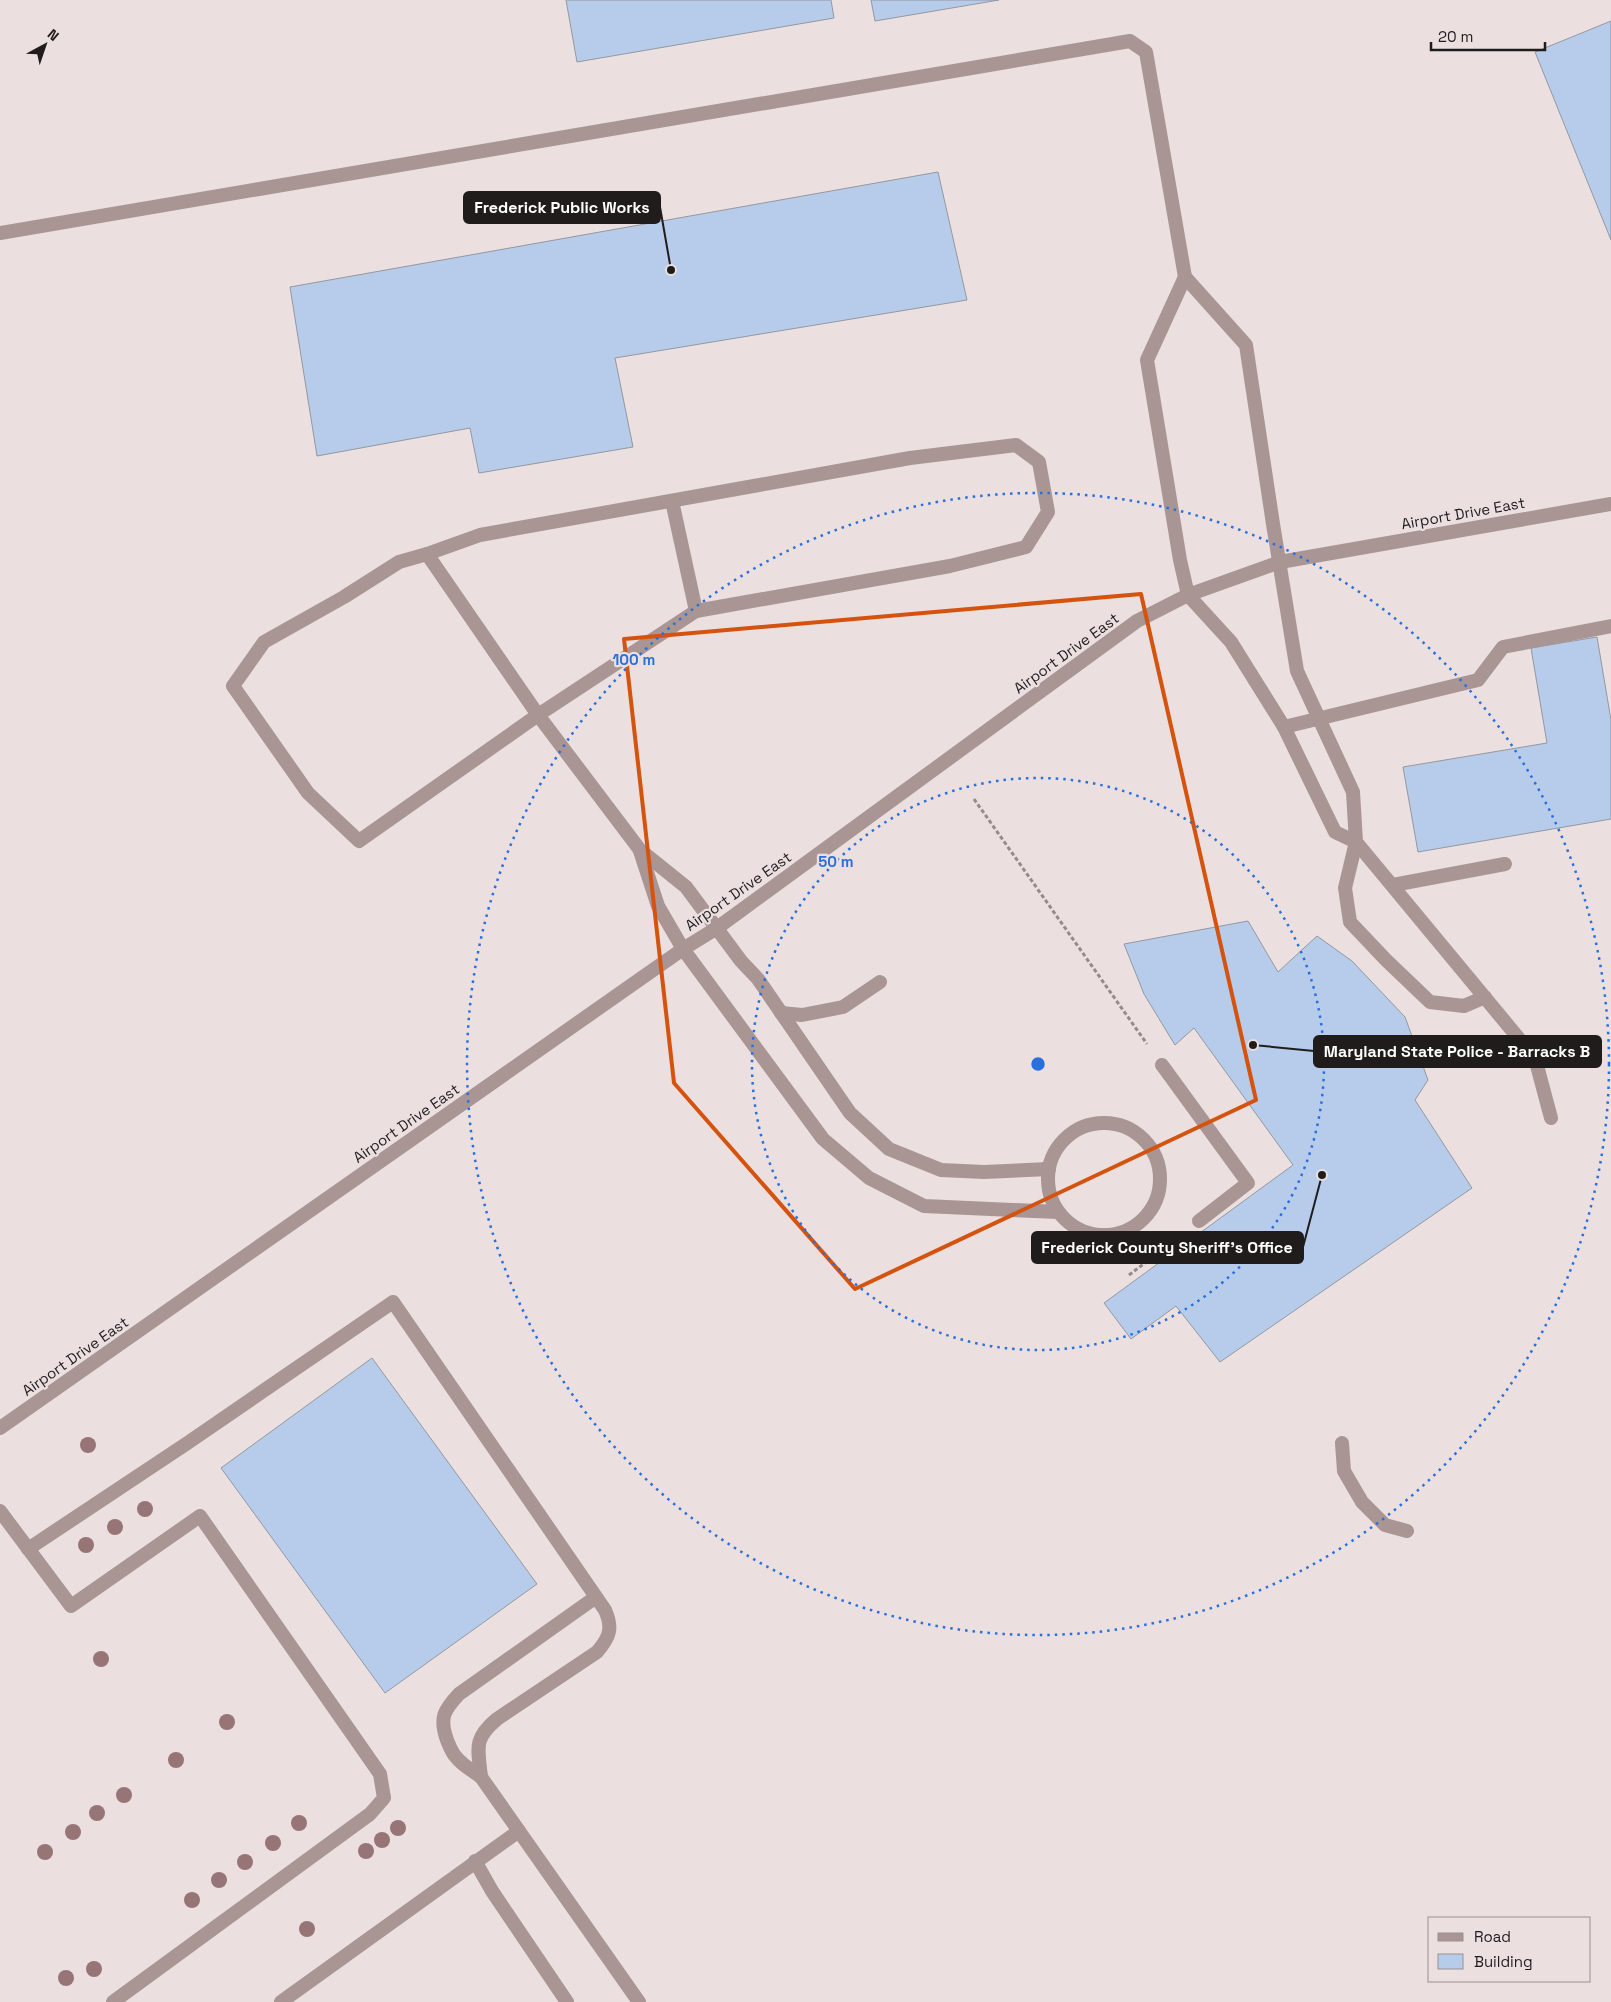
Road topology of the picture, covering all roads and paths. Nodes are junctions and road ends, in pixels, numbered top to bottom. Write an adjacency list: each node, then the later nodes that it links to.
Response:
1 (0, 233): 2 (street)
2 (1185, 277): 6 (street); 7 (street)
3 (672, 501): 5 (street); 8 (street); 8 (street)
4 (1611, 504): 6 (street, Airport Drive East)
5 (428, 554): 10 (street); 10 (street)
6 (1280, 562): 7 (street, Airport Drive East); 11 (street)
7 (1188, 595): 12 (street); 18 (street, Airport Drive East)
8 (696, 611): 10 (street)
9 (1611, 626): 11 (street)
10 (538, 715): 15 (street)
11 (1319, 718): 12 (street); 14 (street)
12 (1284, 727): 14 (street)
13 (974, 799): 23 (path)
14 (1356, 842): 17 (street); 21 (street)
15 (640, 850): 18 (street); 19 (street)
16 (1505, 864): 17 (street)
17 (1393, 885): 21 (street)
18 (717, 928): 19 (street, Airport Drive East); 22 (street)
19 (684, 949): 26 (street); 29 (street, Airport Drive East)
20 (880, 982): 22 (street)
21 (1486, 997): 24 (street)
22 (781, 1013): 25 (street)
23 (1162, 1065): 27 (street)
24 (1551, 1118)
25 (1049, 1169): 26 (street); 26 (street)
26 (1058, 1212)
27 (1200, 1222): 28 (path)
28 (1128, 1275)
29 (0, 1428)
30 (1342, 1443): 32 (street)
31 (0, 1511): 33 (street)
32 (1407, 1531)
33 (28, 1549): 34 (street); 38 (street)
34 (596, 1598): 35 (street); 35 (street)
35 (481, 1777): 36 (street)
36 (518, 1831): 37 (street); 41 (street)
37 (475, 1861): 39 (street); 40 (street)
38 (116, 2001)
39 (281, 2002)
40 (567, 2002)
41 (639, 2002)

